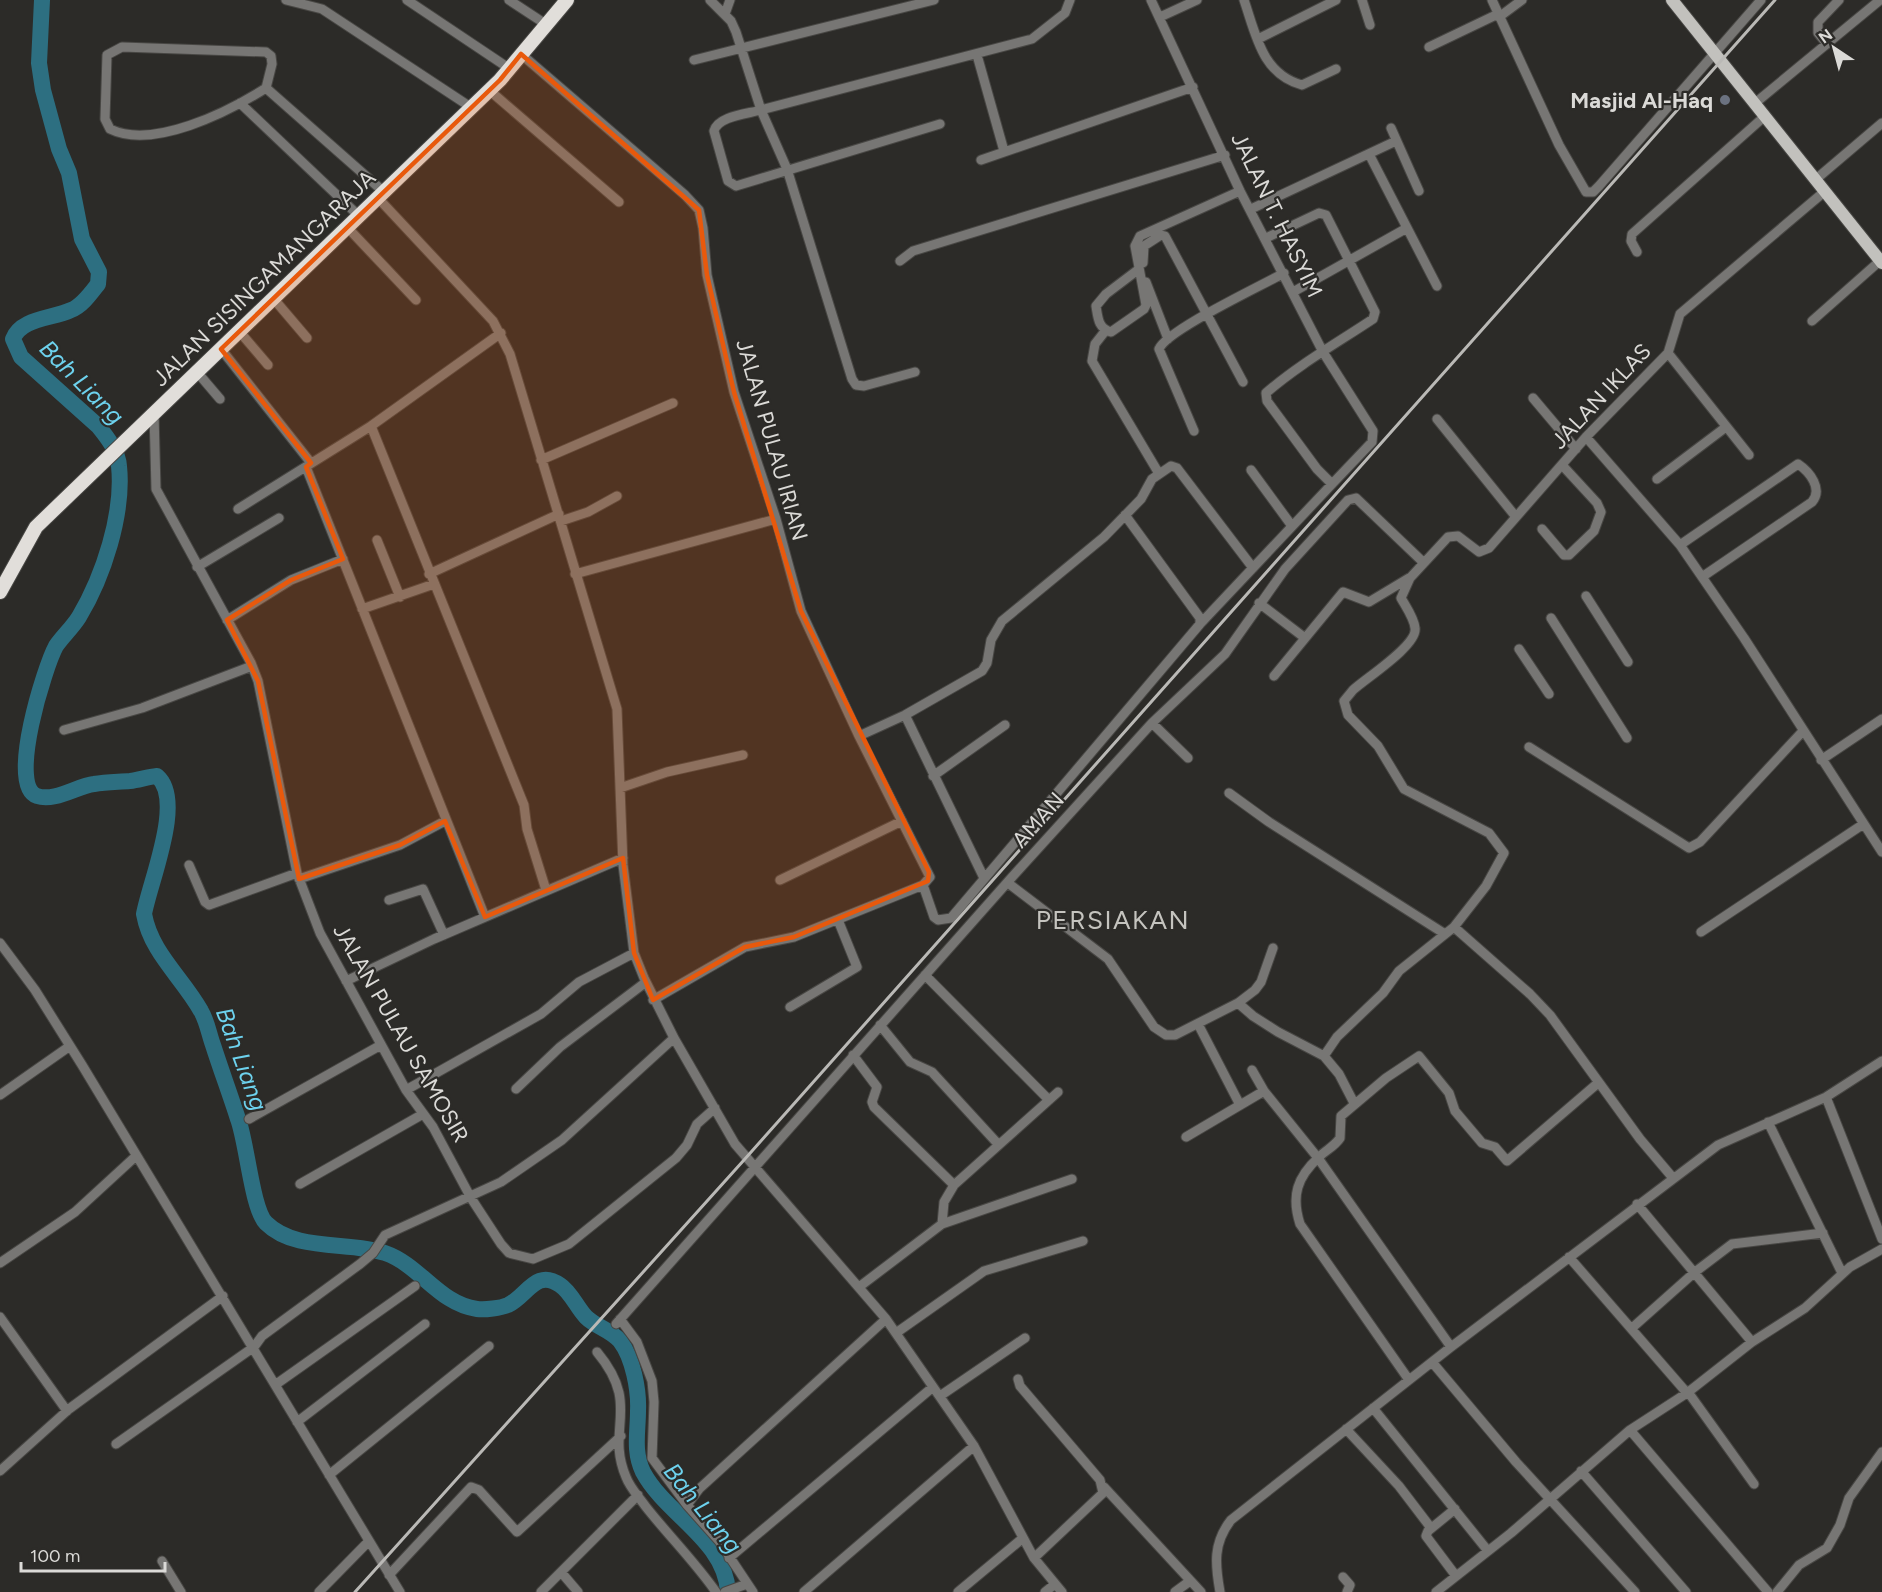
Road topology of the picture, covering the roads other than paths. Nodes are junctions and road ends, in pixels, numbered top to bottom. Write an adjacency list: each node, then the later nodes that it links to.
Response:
1 (286, 0): 40 (street)
2 (407, 0): 33 (street)
3 (509, 0): 23 (street)
4 (567, 0): 23 (highway, JALAN SISINGAMANGARAJA)
5 (710, 0): 20 (street)
6 (730, 0): 20 (street)
7 (934, 0): 27 (street)
8 (1070, 0): 31 (street)
9 (1151, 0): 22 (street, JALAN T. HASYIM)
10 (1197, 0): 22 (street)
11 (1244, 0): 25 (street)
12 (1336, 0): 25 (street)
13 (1362, 0): 24 (street)
14 (1492, 0): 21 (street)
15 (1522, 0): 21 (street)
16 (1672, 0): 30 (main road)
17 (1761, 0): 30 (street)
18 (1839, 0): 26 (street)
19 (1880, 0): 26 (street)
20 (725, 14): 27 (street)
21 (1498, 15): 28 (street); 30 (street)
22 (1160, 17): 35 (street, JALAN T. HASYIM)
23 (547, 25): 29 (highway, JALAN SISINGAMANGARAJA)
24 (1370, 25)
25 (1258, 39): 34 (street)
26 (1827, 44): 39 (street)
27 (741, 47): 32 (street); 41 (street)
28 (1429, 47)
29 (521, 54): 33 (highway, JALAN SISINGAMANGARAJA); 111 (street, JALAN PULAU IRIAN)
30 (1714, 54): 39 (main road)
31 (977, 55): 41 (street); 47 (street)
32 (694, 60)
33 (510, 69): 37 (highway, JALAN SISINGAMANGARAJA)
34 (1336, 69)
35 (1193, 87): 47 (street); 49 (street, JALAN T. HASYIM)
36 (266, 88): 38 (street); 38 (street); 56 (street)
37 (489, 90): 40 (highway, JALAN SISINGAMANGARAJA); 57 (street)
38 (240, 103): 59 (street)
39 (1754, 104): 42 (main road)
40 (472, 108): 56 (highway, JALAN SISINGAMANGARAJA)
41 (761, 110): 51 (street); 51 (street)
42 (1765, 116): 52 (main road); 63 (street)
43 (1882, 123): 52 (street)
44 (940, 124): 51 (street)
45 (1390, 128): 46 (street)
46 (1396, 141): 48 (street); 54 (street)
47 (1004, 152): 50 (street)
48 (1369, 154): 58 (street); 61 (street)
49 (1225, 155): 53 (street, JALAN T. HASYIM); 65 (street)
50 (981, 160)
51 (787, 169): 85 (street)
52 (1815, 180): 55 (main road)
53 (1240, 191): 58 (street, JALAN T. HASYIM); 67 (street)
54 (1419, 191)
55 (1824, 192): 66 (main road); 82 (street, JALAN IKLAS)
56 (381, 195): 59 (highway, JALAN SISINGAMANGARAJA); 77 (street)
57 (619, 202)
58 (1251, 209): 62 (street, JALAN T. HASYIM)
59 (359, 216): 60 (highway, JALAN SISINGAMANGARAJA)
60 (347, 227): 71 (highway, JALAN SISINGAMANGARAJA); 72 (street)
61 (1407, 228): 64 (street); 69 (street)
62 (1266, 238): 64 (street); 68 (street, JALAN T. HASYIM)
63 (1637, 252)
64 (1350, 259): 70 (street); 81 (street)
65 (900, 261)
66 (1881, 261): 74 (street)
67 (1139, 269): 75 (street); 75 (street)
68 (1284, 273): 70 (street, JALAN T. HASYIM); 73 (street)
69 (1437, 286)
70 (1293, 292): 81 (street, JALAN T. HASYIM)
71 (273, 298): 76 (highway, JALAN SISINGAMANGARAJA); 78 (street)
72 (416, 300)
73 (1208, 314): 79 (street); 79 (street); 86 (street)
74 (1812, 321)
75 (1106, 330): 102 (street)
76 (239, 331): 80 (highway, JALAN SISINGAMANGARAJA); 83 (street)
77 (501, 333): 92 (street); 98 (street)
78 (307, 338)
79 (1168, 339): 94 (street)
80 (221, 349): 84 (highway, JALAN SISINGAMANGARAJA); 99 (street)
81 (1323, 352): 104 (street, JALAN T. HASYIM); 104 (street)
82 (1668, 353): 93 (street); 95 (street, JALAN IKLAS)
83 (268, 365)
84 (197, 372): 88 (street); 90 (highway, JALAN SISINGAMANGARAJA)
85 (915, 372)
86 (1243, 382)
87 (1533, 398): 96 (street)
88 (220, 399)
89 (673, 403): 98 (street)
90 (154, 413): 118 (street, JALAN PULAU SAMOSIR); 125 (highway, JALAN SISINGAMANGARAJA)
91 (1437, 419): 108 (street)
92 (371, 426): 99 (street); 120 (street)
93 (1726, 427): 97 (street); 103 (street)
94 (1194, 431)
95 (1586, 437): 96 (street, JALAN IKLAS); 115 (street)
96 (1576, 449): 100 (street, JALAN IKLAS)
97 (1749, 455)
98 (541, 460): 110 (street)
99 (308, 465): 106 (street); 116 (street)
100 (1562, 465): 108 (street, JALAN IKLAS); 113 (street)
101 (1251, 470): 112 (street)
102 (1158, 472): 107 (street); 119 (street)
103 (1657, 479)
104 (1332, 484): 112 (street)
105 (617, 496): 110 (street)
106 (238, 509)
107 (1125, 515): 132 (street); 139 (street)
108 (1516, 517): 117 (street, JALAN IKLAS)
109 (279, 518): 118 (street)
110 (560, 518): 120 (street); 121 (street)
111 (776, 519): 121 (street); 145 (street, JALAN PULAU IRIAN)
112 (1292, 526): 119 (street)
113 (1542, 529)
114 (377, 540): 127 (street)
115 (1680, 545): 123 (street); 123 (street)
116 (343, 559): 129 (street); 131 (street)
117 (1423, 562): 122 (street); 128 (street, AMAN)
118 (197, 567): 131 (street, JALAN PULAU SAMOSIR)
119 (1253, 568): 132 (street)
120 (429, 574): 124 (street)
121 (575, 574): 152 (street)
122 (1410, 578): 133 (street); 169 (street)
123 (1702, 578): 144 (street)
124 (434, 584): 127 (street); 165 (street)
125 (0, 592)
126 (1586, 596): 135 (street)
127 (399, 597): 129 (street)
128 (1259, 603): 133 (street); 141 (street, AMAN)
129 (362, 609): 154 (street)
130 (1551, 618): 146 (street)
131 (227, 620): 136 (street, JALAN PULAU SAMOSIR)
132 (1200, 624): 161 (street)
133 (1305, 638): 137 (street)
134 (1519, 649): 138 (street)
135 (1628, 662)
136 (252, 666): 143 (street); 160 (street, JALAN PULAU SAMOSIR)
137 (1274, 676)
138 (1550, 694)
139 (905, 715): 145 (street); 151 (street)
140 (1882, 719): 150 (street)
141 (1152, 723): 149 (street); 163 (street, AMAN)
142 (1005, 724): 151 (street)
143 (64, 730)
144 (1803, 731): 147 (street); 150 (street)
145 (859, 736): 155 (street, JALAN PULAU IRIAN)
146 (1627, 738)
147 (1528, 747)
148 (743, 755): 152 (street)
149 (1188, 758)
150 (1821, 760): 156 (street)
151 (933, 776): 161 (street)
152 (620, 788): 158 (street)
153 (1228, 793): 171 (street)
154 (445, 821): 160 (street); 167 (street)
155 (902, 821): 162 (street); 164 (street, JALAN PULAU IRIAN)
156 (1862, 825): 157 (street); 170 (street)
157 (1882, 852)
158 (623, 858): 165 (street); 175 (street)
159 (189, 866): 160 (street)
160 (298, 876): 177 (street, JALAN PULAU SAMOSIR)
161 (984, 878): 164 (street)
162 (780, 880)
163 (1008, 883): 176 (street, AMAN); 182 (street)
164 (923, 885): 168 (street)
165 (546, 890): 167 (street)
166 (389, 900): 172 (street)
167 (484, 917): 172 (street)
168 (838, 920): 179 (street); 181 (street)
169 (1454, 927): 171 (street); 191 (street)
170 (1701, 932)
171 (1445, 934): 188 (street)
172 (444, 935): 177 (street)
173 (0, 943): 186 (street)
174 (1273, 948): 180 (street)
175 (634, 953): 178 (street); 193 (street)
176 (925, 975): 183 (street, AMAN); 198 (street)
177 (346, 981): 185 (street, JALAN PULAU SAMOSIR)
178 (646, 982): 179 (street); 192 (street)
179 (653, 999): 184 (street)
180 (1238, 1003): 182 (street); 188 (street)
181 (790, 1007)
182 (1198, 1024): 200 (street)
183 (880, 1025): 187 (street, AMAN); 206 (street)
184 (674, 1038): 201 (street); 214 (street)
185 (381, 1045): 193 (street, JALAN PULAU SAMOSIR); 203 (street)
186 (70, 1046): 196 (street); 207 (street)
187 (853, 1055): 209 (street, AMAN); 213 (street)
188 (1324, 1056): 199 (street)
189 (1882, 1062): 197 (street)
190 (1252, 1070): 194 (street)
191 (1598, 1083): 199 (street); 210 (street)
192 (516, 1089)
193 (406, 1090): 202 (street, JALAN PULAU SAMOSIR)
194 (1264, 1091): 200 (street); 208 (street)
195 (1058, 1092): 198 (street)
196 (0, 1095)
197 (1826, 1097): 204 (street); 218 (street)
198 (1049, 1100): 206 (street)
199 (1354, 1103): 208 (street)
200 (1240, 1105): 205 (street)
201 (715, 1108): 209 (street); 214 (street, JALAN PULAU SAMOSIR)
202 (423, 1114): 212 (street); 214 (street, JALAN PULAU SAMOSIR)
203 (249, 1119)
204 (1768, 1122): 210 (street); 217 (street)
205 (1186, 1137)
206 (998, 1144): 213 (street)
207 (136, 1156): 222 (street); 227 (street)
208 (1318, 1158): 237 (street); 241 (street)
209 (753, 1166): 226 (street); 262 (street, AMAN)
210 (1673, 1178): 215 (street)
211 (1072, 1179): 216 (street)
212 (300, 1184)
213 (954, 1185): 216 (street)
214 (471, 1198): 236 (street)
215 (1637, 1204): 221 (street); 223 (street)
216 (942, 1224): 226 (street)
217 (1823, 1233): 223 (street); 224 (street)
218 (1882, 1239)
219 (1083, 1241): 232 (street)
220 (1882, 1249): 224 (street)
221 (1569, 1257): 231 (street); 237 (street)
222 (0, 1263)
223 (1695, 1272): 231 (street); 234 (street)
224 (1842, 1273): 234 (street)
225 (415, 1286): 242 (street)
226 (858, 1287): 229 (street)
227 (223, 1296): 236 (street); 247 (street)
228 (0, 1317): 247 (street)
229 (886, 1319): 232 (street); 262 (street)
230 (425, 1324): 248 (street)
231 (1632, 1328): 244 (street)
232 (896, 1333): 243 (street)
233 (1025, 1338): 245 (street)
234 (1752, 1342): 244 (street)
235 (489, 1346): 257 (street)
236 (254, 1347): 242 (street); 252 (street)
237 (1451, 1347): 239 (street)
238 (597, 1352): 251 (street)
239 (1432, 1362): 241 (street); 261 (street)
240 (1018, 1379): 259 (street)
241 (1409, 1380): 246 (street)
242 (275, 1385): 248 (street)
243 (933, 1387): 245 (street); 268 (street)
244 (1687, 1393): 250 (street); 258 (street)
245 (939, 1396): 253 (street)
246 (1373, 1408): 249 (street); 263 (street)
247 (67, 1411): 255 (street)
248 (297, 1422): 257 (street)
249 (1346, 1429): 264 (street); 290 (street)
250 (1630, 1430): 256 (street); 295 (street)
251 (621, 1436): 260 (street); 272 (street)
252 (116, 1444)
253 (974, 1446): 265 (street); 285 (street)
254 (1882, 1452): 296 (street)
255 (0, 1471)
256 (1581, 1471): 261 (street); 294 (street)
257 (329, 1475): 266 (street)
258 (1754, 1484)
259 (1104, 1487): 269 (street); 275 (street)
260 (638, 1495): 271 (street); 283 (street)
261 (1551, 1497): 267 (street); 293 (street)
262 (687, 1505): 268 (street)
263 (1455, 1509): 264 (street); 267 (street)
264 (1431, 1528): 273 (street)
265 (1023, 1538): 269 (street); 286 (street)
266 (368, 1542): 272 (street); 279 (street)
267 (1488, 1551): 273 (street)
268 (729, 1558): 276 (street)
269 (1034, 1558): 277 (street)
270 (162, 1562): 278 (street)
271 (561, 1572): 281 (street); 282 (street)
272 (389, 1575): 280 (street)
273 (1456, 1576): 292 (street)
274 (1342, 1578): 291 (street)
275 (1190, 1581): 288 (street); 289 (street)
276 (747, 1587): 284 (street)
277 (1058, 1588): 287 (street)
278 (181, 1592)
279 (319, 1592)
280 (399, 1592)
281 (541, 1592)
282 (578, 1592)
283 (716, 1592)
284 (725, 1592)
285 (804, 1592)
286 (958, 1592)
287 (1045, 1592)
288 (1175, 1592)
289 (1201, 1592)
290 (1220, 1592)
291 (1347, 1592)
292 (1436, 1592)
293 (1635, 1592)
294 (1686, 1592)
295 (1768, 1592)
296 (1777, 1592)

